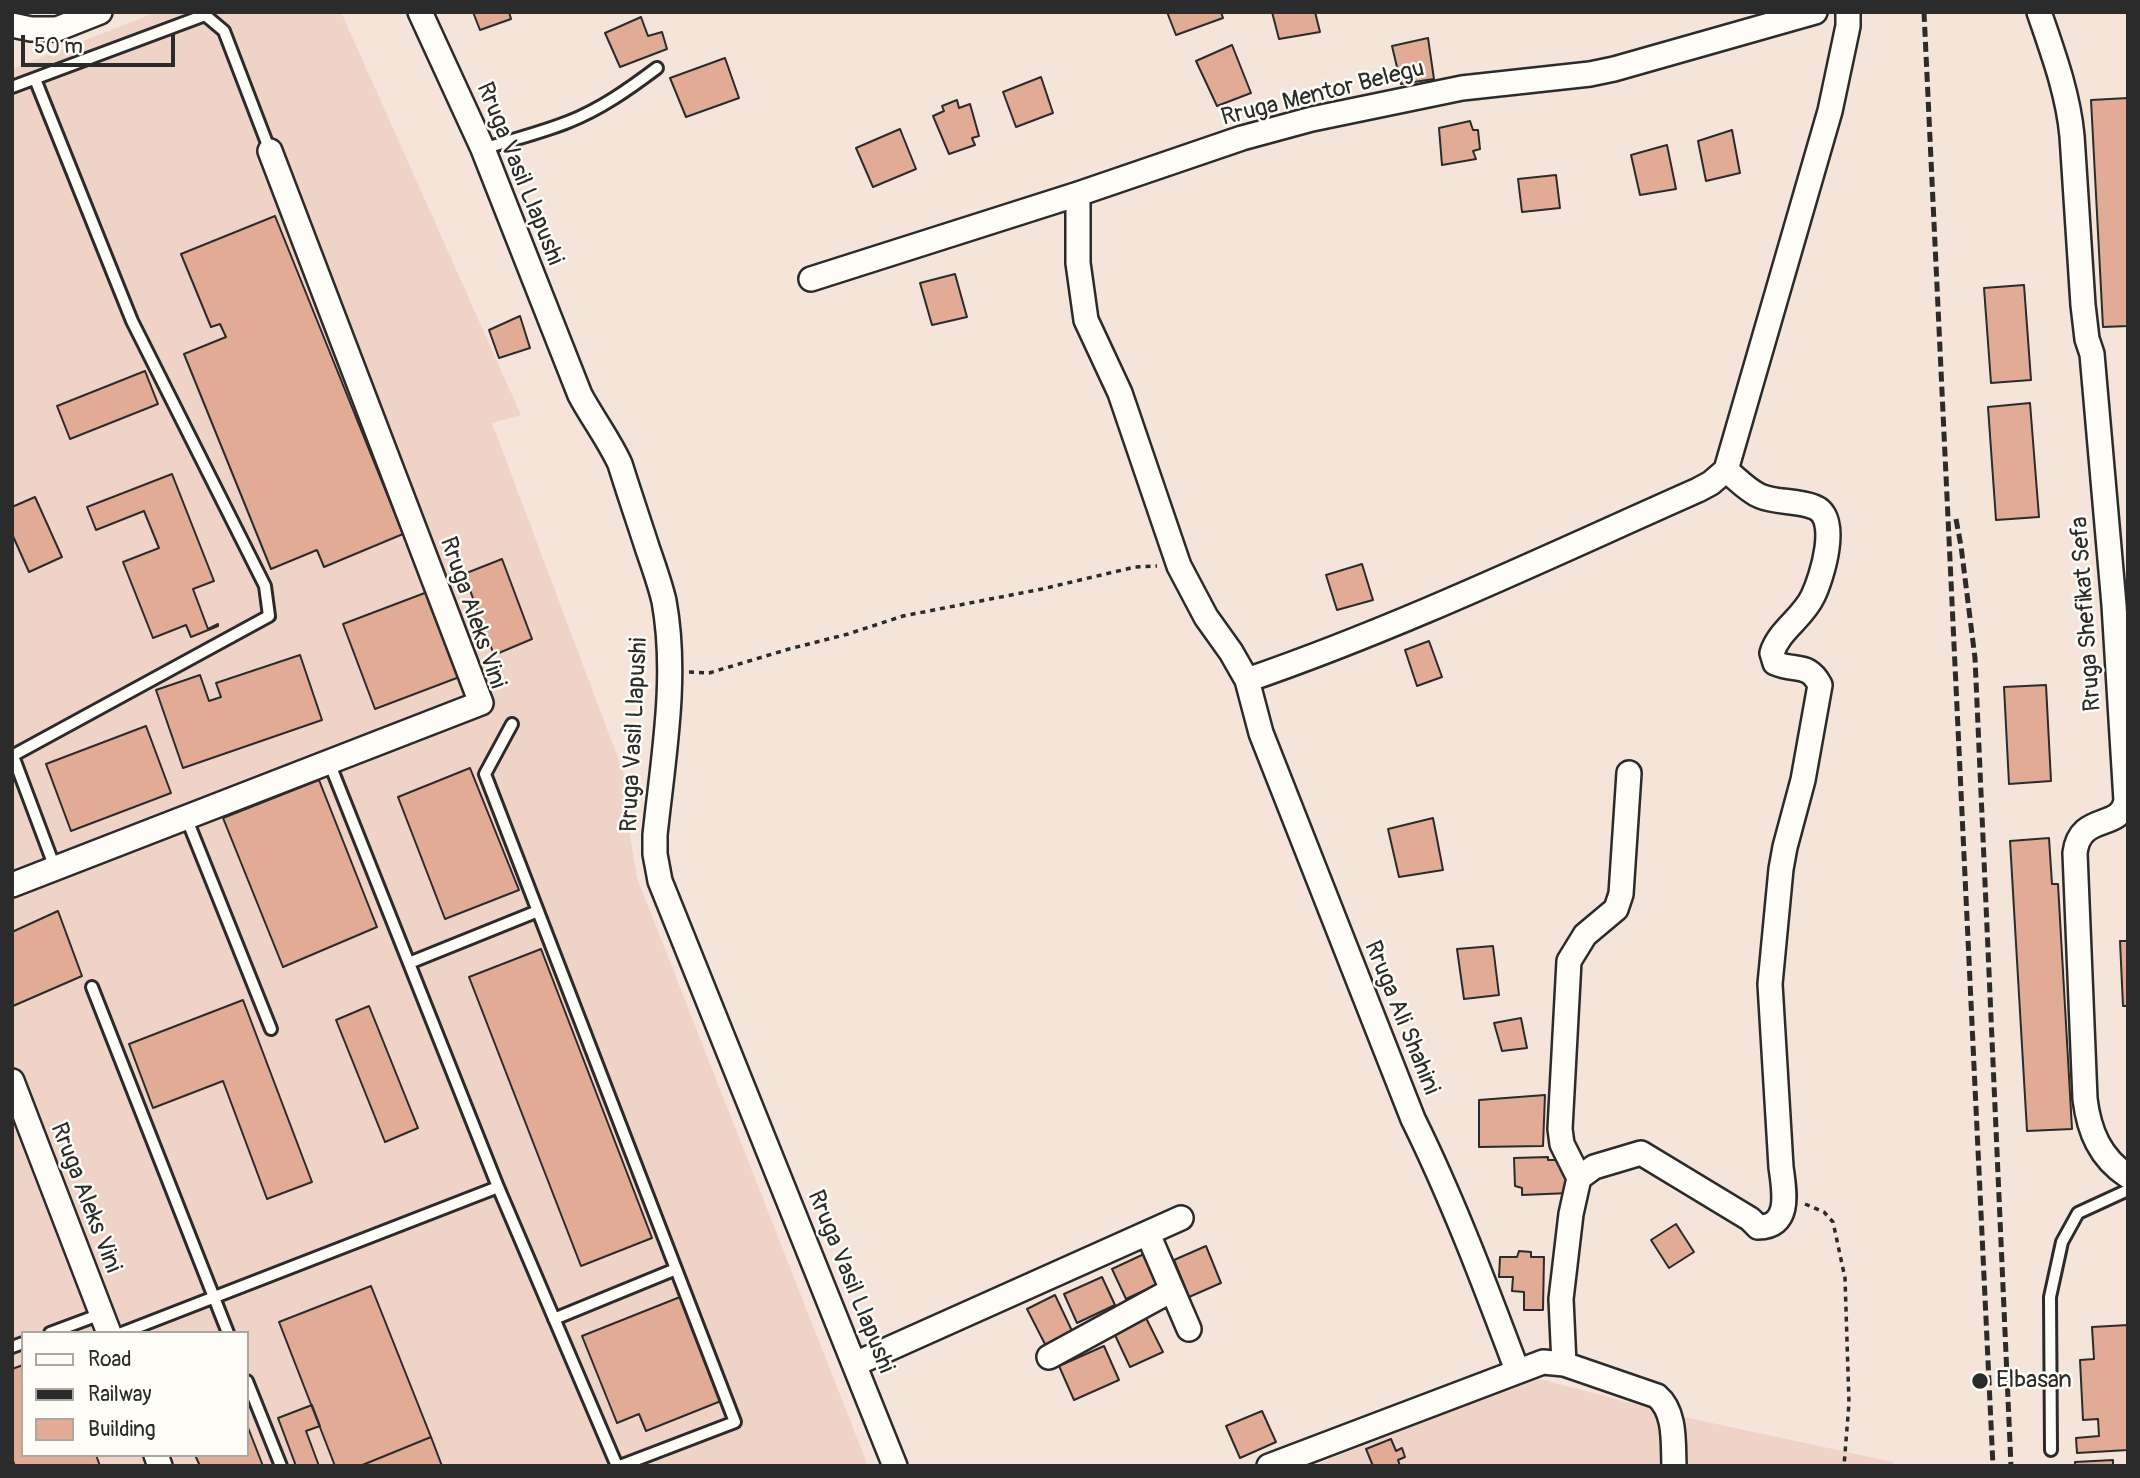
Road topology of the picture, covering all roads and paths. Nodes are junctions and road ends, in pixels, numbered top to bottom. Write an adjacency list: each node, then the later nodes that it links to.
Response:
1 (100, 12): 6 (street)
2 (421, 12): 10 (street, Rruga Vasil Llapushi)
3 (1815, 12): 12 (street, Rruga Mentor Belegu)
4 (1848, 12): 14 (street)
5 (2039, 12): 16 (street, Rruga Shefikat Sefa)
6 (12, 25)
7 (657, 68): 10 (lane)
8 (35, 79): 9 (lane); 11 (lane); 20 (lane)
9 (12, 87)
10 (483, 149): 17 (street, Rruga Vasil Llapushi)
11 (270, 151): 21 (street, Rruga Aleks Vini)
12 (1078, 194): 13 (street, Rruga Mentor Belegu); 15 (street, Rruga Ali Shahini)
13 (811, 279)
14 (1726, 470): 18 (street); 35 (street)
15 (1179, 566): 17 (path); 18 (street, Rruga Ali Shahini)
16 (2121, 604): 31 (street, Rruga Shefikat Sefa)
17 (669, 671): 48 (street, Rruga Vasil Llapushi)
18 (1247, 680): 50 (street, Rruga Ali Shahini)
19 (512, 724): 26 (lane)
20 (12, 756): 24 (lane)
21 (329, 762): 23 (street, Rruga Aleks Vini); 27 (lane)
22 (1629, 773): 32 (street)
23 (186, 817): 24 (street, Rruga Aleks Vini); 29 (lane)
24 (55, 868): 25 (street, Rruga Aleks Vini)
25 (12, 886)
26 (538, 911): 27 (lane); 38 (lane)
27 (409, 963): 33 (lane)
28 (92, 987): 40 (lane)
29 (271, 1029)
30 (12, 1082): 42 (street, Rruga Aleks Vini)
31 (2128, 1176)
32 (1579, 1178): 35 (street); 49 (street)
33 (498, 1187): 40 (lane); 41 (lane)
34 (2128, 1191): 52 (lane)
35 (1784, 1193): 58 (path)
36 (1181, 1218): 37 (street)
37 (1148, 1234): 39 (street); 48 (street)
38 (676, 1269): 41 (lane); 54 (lane)
39 (1172, 1290): 43 (street); 47 (street)
40 (214, 1297): 45 (lane); 46 (lane)
41 (554, 1319): 54 (lane)
42 (105, 1323): 44 (lane)
43 (1189, 1329)
44 (61, 1331)
45 (127, 1331)
46 (227, 1331)
47 (1049, 1357)
48 (855, 1364): 55 (street, Rruga Vasil Llapushi)
49 (1564, 1364): 50 (street); 57 (street)
50 (1517, 1370): 56 (street)
51 (248, 1384): 53 (lane)
52 (2051, 1450)
53 (281, 1466)
54 (619, 1466)
55 (895, 1466)
56 (1269, 1466)
57 (1674, 1466)
58 (1844, 1466)

